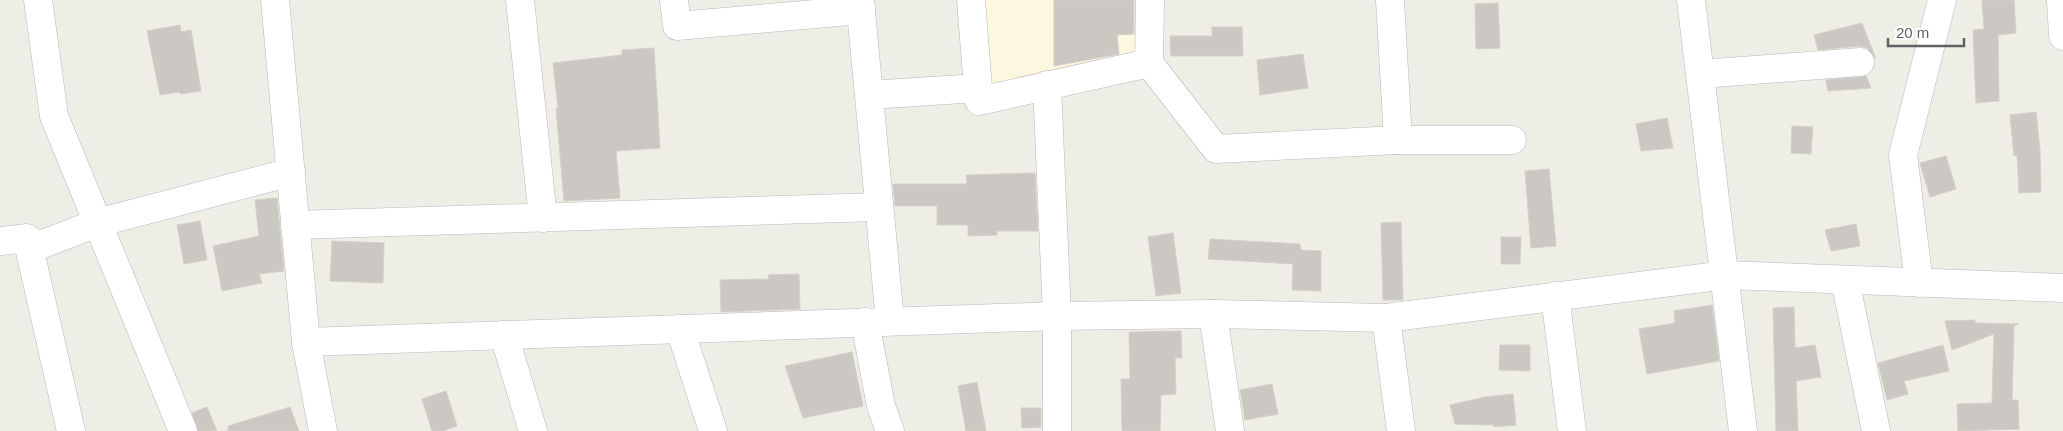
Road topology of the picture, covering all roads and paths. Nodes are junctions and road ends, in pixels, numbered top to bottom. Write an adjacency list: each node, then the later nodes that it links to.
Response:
1 (38, 0): 24 (street)
2 (275, 0): 21 (street)
3 (520, 0): 23 (street)
4 (674, 0): 11 (street)
5 (971, 0): 17 (street)
6 (1150, 0): 14 (street)
7 (1390, 0): 19 (street)
8 (1691, 0): 15 (street)
9 (1942, 0): 30 (street)
10 (2061, 0): 12 (street)
11 (860, 5): 18 (street)
12 (2063, 36)
13 (1860, 62): 15 (street)
14 (1149, 63): 16 (street); 19 (street)
15 (1701, 74): 28 (street)
16 (1047, 86): 17 (street); 34 (street)
17 (978, 88): 18 (street)
18 (869, 95): 22 (street)
19 (1398, 140): 20 (street)
20 (1512, 140)
21 (291, 172): 24 (street); 25 (street)
22 (879, 207): 23 (street); 36 (street)
23 (543, 218): 25 (street)
24 (97, 222): 27 (street); 41 (street)
25 (295, 225): 39 (street)
26 (0, 241): 27 (street)
27 (30, 249): 40 (street)
28 (1726, 275): 29 (street); 32 (street); 50 (street)
29 (1845, 280): 30 (street); 51 (street)
30 (1919, 283): 31 (street)
31 (2063, 288)
32 (1555, 296): 35 (street); 49 (street)
33 (1213, 314): 34 (street); 35 (street); 47 (street)
34 (1057, 316): 36 (street); 46 (street)
35 (1386, 318): 48 (street)
36 (878, 322): 37 (street); 45 (street)
37 (680, 329): 38 (street); 44 (street)
38 (504, 335): 39 (street); 43 (street)
39 (306, 342): 42 (street)
40 (71, 431)
41 (183, 431)
42 (323, 431)
43 (533, 431)
44 (713, 431)
45 (890, 431)
46 (1057, 431)
47 (1230, 431)
48 (1401, 431)
49 (1572, 431)
50 (1743, 431)
51 (1876, 431)

